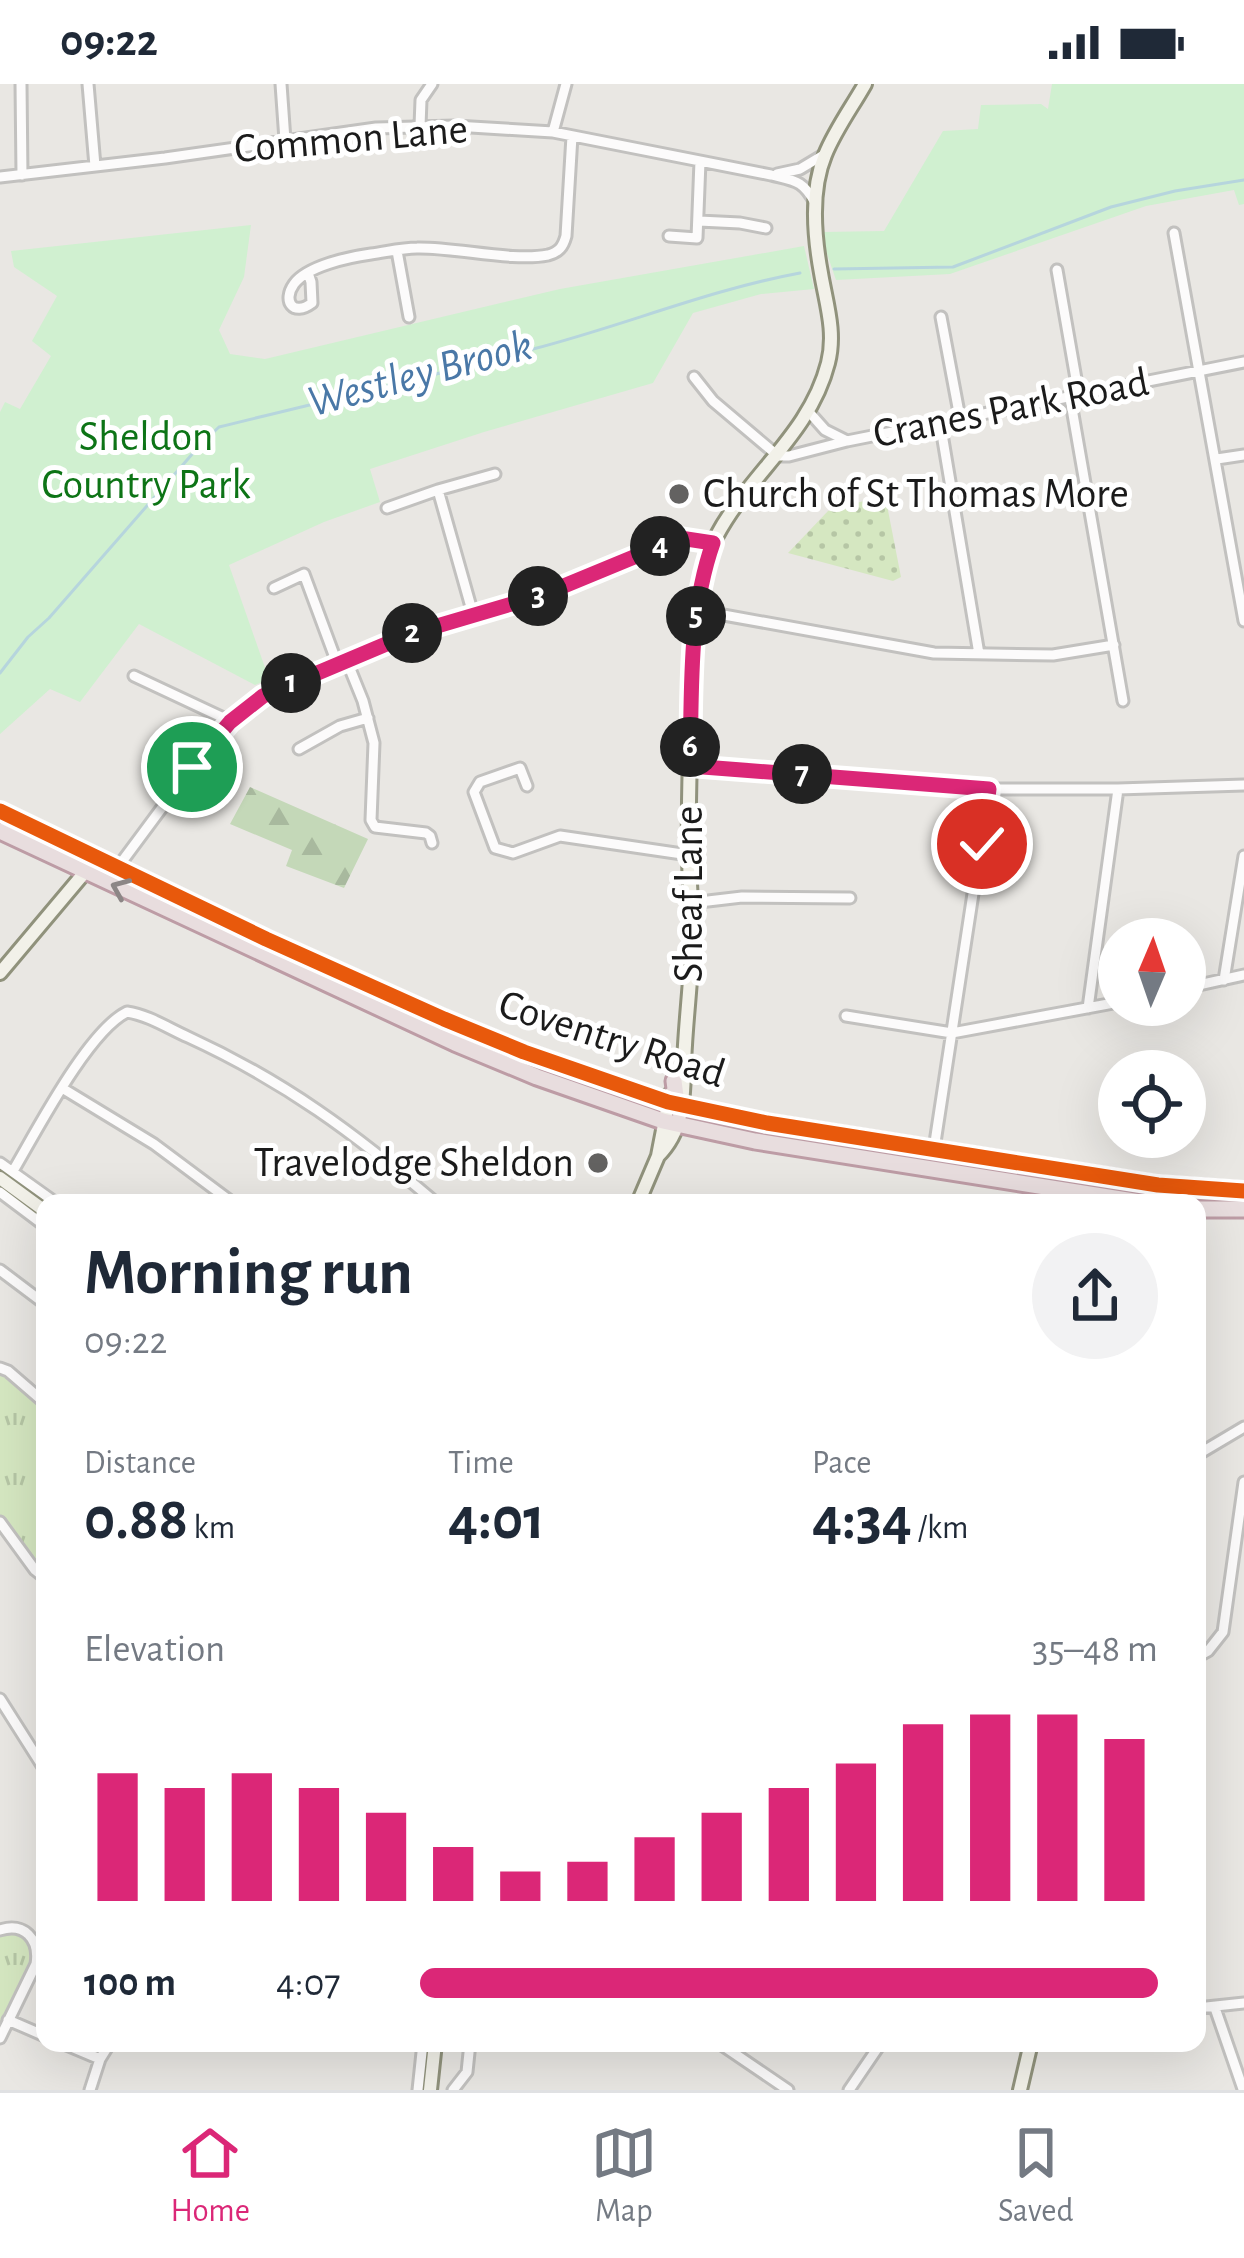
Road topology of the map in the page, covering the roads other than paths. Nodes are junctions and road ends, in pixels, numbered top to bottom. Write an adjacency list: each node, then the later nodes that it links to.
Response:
1 (21, 84): 14 (street)
2 (88, 84): 13 (street)
3 (281, 84): 10 (street)
4 (432, 84): 7 (street)
5 (566, 84): 8 (street)
6 (860, 86): 11 (street, Sheaf Lane)
7 (420, 126): 8 (street, Common Lane); 10 (street, Common Lane)
8 (554, 133): 9 (street, Common Lane)
9 (572, 136): 12 (street, Common Lane); 22 (street)
10 (285, 140): 13 (street, Common Lane)
11 (825, 154): 15 (street); 17 (street, Sheaf Lane)
12 (700, 161): 15 (street, Common Lane); 18 (street)
13 (95, 166): 14 (street, Common Lane)
14 (22, 175): 16 (street, Common Lane)
15 (771, 175): 17 (street, Common Lane)
16 (0, 177)
17 (815, 203): 33 (street, Sheaf Lane)
18 (699, 221): 19 (street); 21 (street)
19 (766, 228)
20 (1174, 233): 28 (street)
21 (669, 236)
22 (397, 251): 24 (street); 26 (street)
23 (1057, 270): 30 (street)
24 (308, 274)
25 (940, 316): 34 (street)
26 (409, 317)
27 (1244, 362): 28 (street, Cranes Park Road)
28 (1201, 370): 30 (street, Cranes Park Road); 41 (street)
29 (700, 378): 31 (street)
30 (1074, 397): 34 (street, Cranes Park Road); 50 (street)
31 (713, 400): 32 (street); 40 (street)
32 (704, 412)
33 (809, 412): 36 (street, Sheaf Lane); 37 (street)
34 (960, 418): 35 (street, Cranes Park Road)
35 (940, 422): 37 (street, Cranes Park Road); 51 (street)
36 (794, 436): 38 (street); 40 (street, Sheaf Lane)
37 (847, 441): 38 (street, Cranes Park Road)
38 (820, 449): 40 (street, Cranes Park Road)
39 (1244, 454): 41 (street)
40 (778, 456): 45 (street, Sheaf Lane)
41 (1216, 459): 49 (street)
42 (495, 474): 43 (street)
43 (438, 490): 44 (street); 48 (street)
44 (386, 508)
45 (713, 543): 47 (street, Sheaf Lane); 48 (street)
46 (274, 588): 52 (street)
47 (696, 610): 51 (street); 58 (street, Sheaf Lane)
48 (473, 614): 52 (street)
49 (1244, 621)
50 (1114, 645): 51 (street); 54 (street)
51 (979, 654)
52 (341, 661): 55 (street); 56 (street)
53 (134, 676): 56 (street)
54 (1123, 701)
55 (368, 718): 57 (street); 66 (street)
56 (230, 722): 69 (street)
57 (299, 749)
58 (690, 766): 61 (street); 67 (street, Sheaf Lane)
59 (1244, 785): 62 (street)
60 (527, 786): 67 (street)
61 (989, 789): 62 (street); 80 (street)
62 (1118, 789): 78 (street)
63 (0, 811): 69 (highway, Coventry Road)
64 (0, 820): 70 (highway)
65 (0, 831): 70 (highway, Coventry Road)
66 (432, 842)
67 (689, 855): 72 (street, Sheaf Lane)
68 (1244, 856): 75 (street)
69 (118, 867): 83 (highway, Coventry Road)
70 (85, 872): 73 (street); 83 (highway, Coventry Road, one-way to 70)
71 (850, 898): 72 (street)
72 (691, 903): 81 (street, Sheaf Lane)
73 (0, 973)
74 (1244, 976): 75 (street)
75 (1224, 980): 76 (street)
76 (1206, 984)
77 (1098, 1006): 78 (street)
78 (1088, 1008): 80 (street)
79 (846, 1016): 80 (street)
80 (952, 1033): 84 (street)
81 (680, 1081): 83 (highway)
82 (62, 1088): 86 (street); 91 (street); 92 (street)
83 (673, 1115): 84 (highway, Coventry Road); 84 (highway, Coventry Road); 93 (street)
84 (936, 1158): 88 (highway, Coventry Road); 94 (highway)
85 (0, 1162): 86 (street)
86 (6, 1175): 87 (street)
87 (25, 1188): 90 (street); 95 (street)
88 (1244, 1191)
89 (0, 1192): 98 (street)
90 (37, 1194)
91 (221, 1194)
92 (425, 1194)
93 (641, 1194)
94 (1093, 1194)
95 (36, 1201)
96 (1206, 1209): 97 (highway)
97 (1244, 1209)
98 (36, 1219)
99 (0, 1270): 100 (street)
100 (36, 1297)
101 (0, 1368): 102 (street)
102 (36, 1395)
103 (1243, 1430): 104 (street)
104 (1206, 1450)
105 (1244, 1482): 108 (street)
106 (0, 1522): 107 (street)
107 (36, 1571)
108 (1206, 1652)
109 (0, 1699): 110 (street)
110 (36, 1756)
111 (0, 1930): 112 (street)
112 (36, 1946)
113 (36, 1964): 117 (street)
114 (1244, 2003): 116 (street)
115 (1206, 2008): 116 (street)
116 (1215, 2008): 130 (street)
117 (8, 2020): 118 (street); 119 (street)
118 (36, 2032)
119 (0, 2038)
120 (83, 2052): 128 (street)
121 (104, 2052): 128 (street)
122 (424, 2052): 129 (street)
123 (432, 2052): 129 (street)
124 (469, 2052): 134 (street)
125 (732, 2052): 135 (street)
126 (875, 2052): 136 (street)
127 (1029, 2052): 137 (street)
128 (100, 2059): 131 (street)
129 (426, 2070): 132 (street); 133 (street)
130 (1243, 2089)
131 (90, 2090)
132 (418, 2090)
133 (430, 2090)
134 (454, 2090)
135 (788, 2090)
136 (849, 2090)
137 (1020, 2090)

